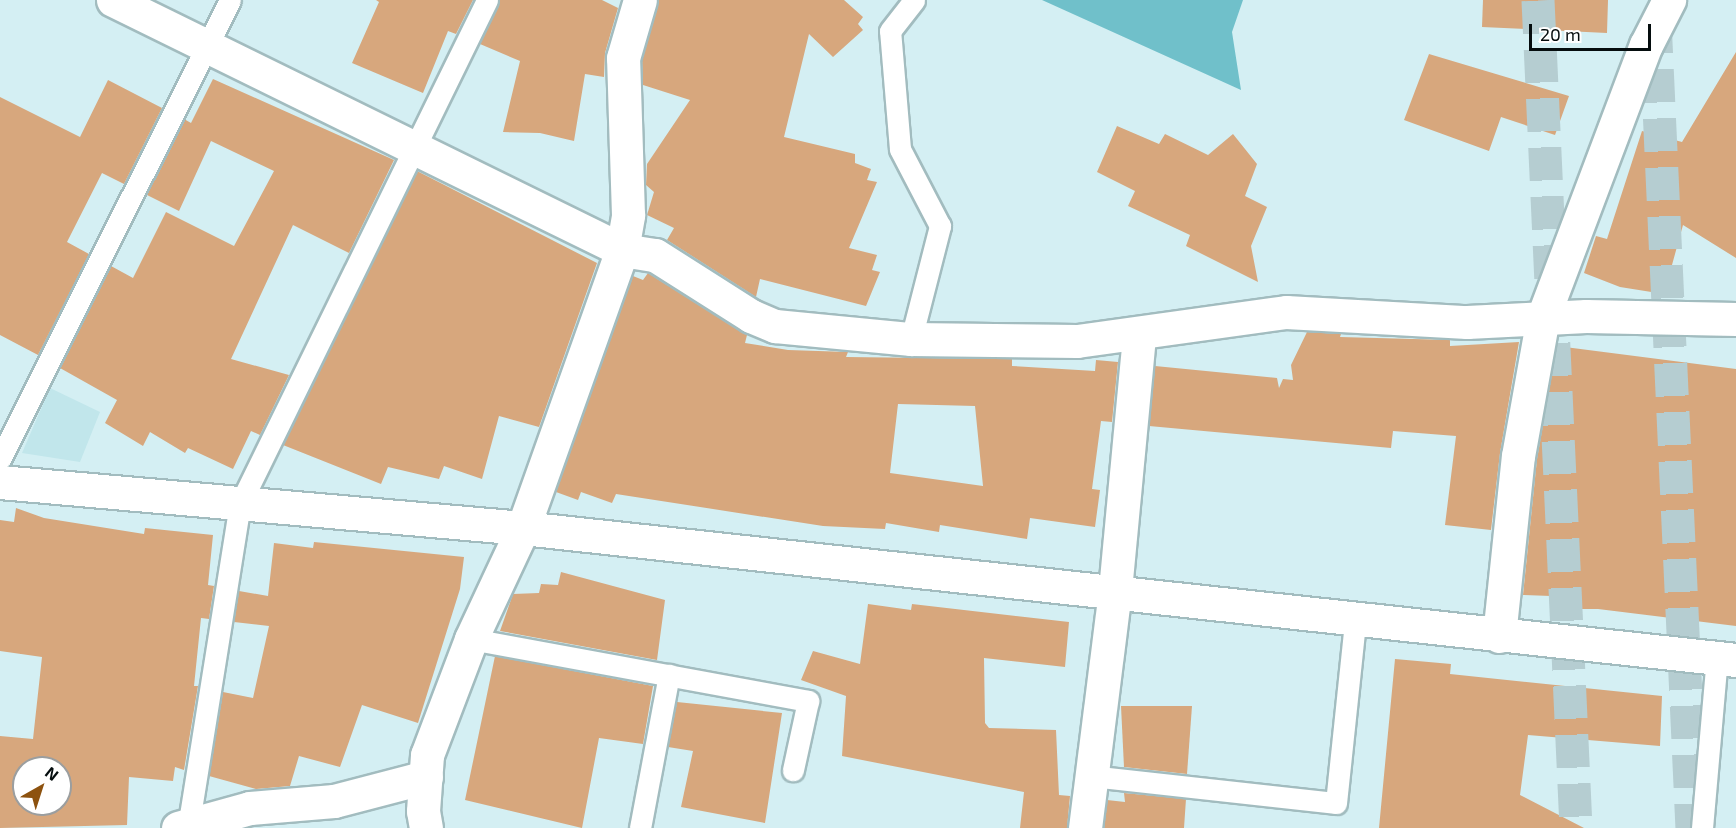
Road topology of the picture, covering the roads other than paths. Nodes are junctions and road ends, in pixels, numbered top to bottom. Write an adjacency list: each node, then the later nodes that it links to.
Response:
1 (113, 0): 7 (street)
2 (230, 0): 7 (lane)
3 (487, 0): 8 (lane)
4 (640, 0): 9 (street)
5 (914, 0): 13 (lane)
6 (1669, 0): 10 (street)
7 (207, 46): 8 (street); 14 (lane)
8 (413, 147): 9 (street); 16 (lane)
9 (622, 250): 13 (street); 17 (street)
10 (1544, 317): 11 (street); 12 (street); 20 (street)
11 (1736, 319)
12 (1139, 334): 13 (street); 18 (street)
13 (911, 339)
14 (0, 459)
15 (0, 482): 16 (street)
16 (240, 504): 17 (street); 27 (lane)
17 (523, 528): 18 (street); 21 (street)
18 (1115, 590): 19 (street); 25 (street)
19 (1355, 621): 20 (street); 25 (lane)
20 (1499, 636): 22 (street)
21 (471, 639): 23 (lane); 26 (street)
22 (1726, 659): 31 (lane)
23 (669, 675): 24 (lane); 29 (lane)
24 (793, 770)
25 (1091, 776): 30 (street)
26 (426, 777): 27 (street); 28 (street)
27 (185, 827)
28 (426, 828)
29 (640, 828)
30 (1085, 828)
31 (1702, 828)

